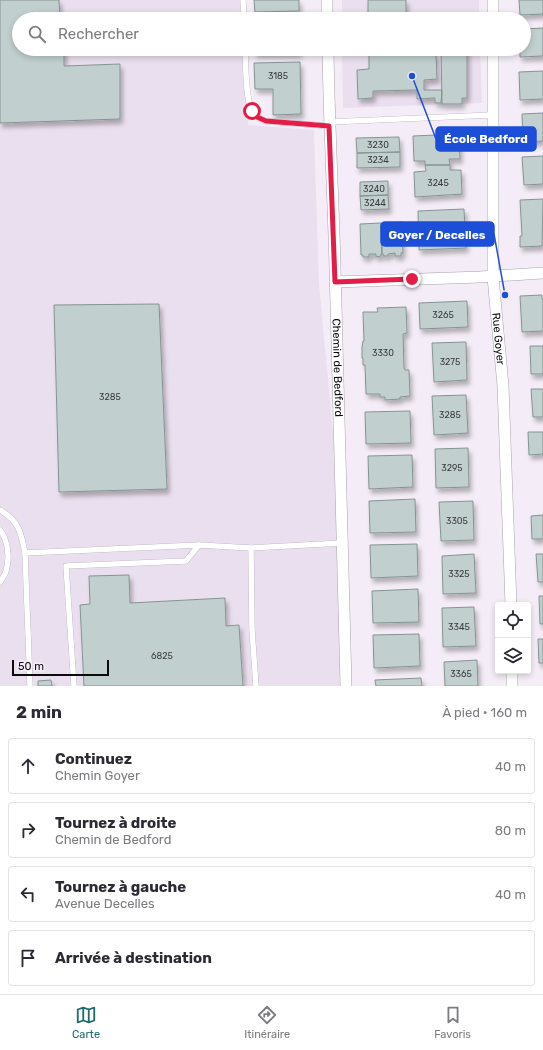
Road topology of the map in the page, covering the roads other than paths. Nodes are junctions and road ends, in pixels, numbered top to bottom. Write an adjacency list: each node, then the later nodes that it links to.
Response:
1 (243, 0): 4 (lane)
2 (327, 0): 5 (street)
3 (493, 0): 6 (street)
4 (244, 12)
5 (327, 12)
6 (493, 12)
7 (245, 56): 11 (lane)
8 (328, 56): 11 (street, Chemin de Bedford)
9 (493, 56): 10 (street, Rue Goyer)
10 (492, 115): 11 (lane); 13 (street, Rue Goyer)
11 (329, 124): 14 (street, Chemin de Bedford)
12 (543, 273): 13 (street)
13 (493, 277): 14 (street); 22 (street, Rue Goyer)
14 (335, 282): 17 (street, Chemin de Bedford)
15 (0, 510): 20 (lane)
16 (0, 530): 21 (lane)
17 (343, 543): 19 (lane); 27 (street, Chemin de Bedford)
18 (200, 545): 19 (lane); 20 (lane); 25 (lane)
19 (251, 548): 26 (lane)
20 (25, 553): 24 (lane)
21 (0, 582)
22 (511, 602)
23 (512, 674): 28 (street)
24 (30, 686)
25 (74, 686)
26 (256, 686)
27 (346, 686)
28 (512, 686)

